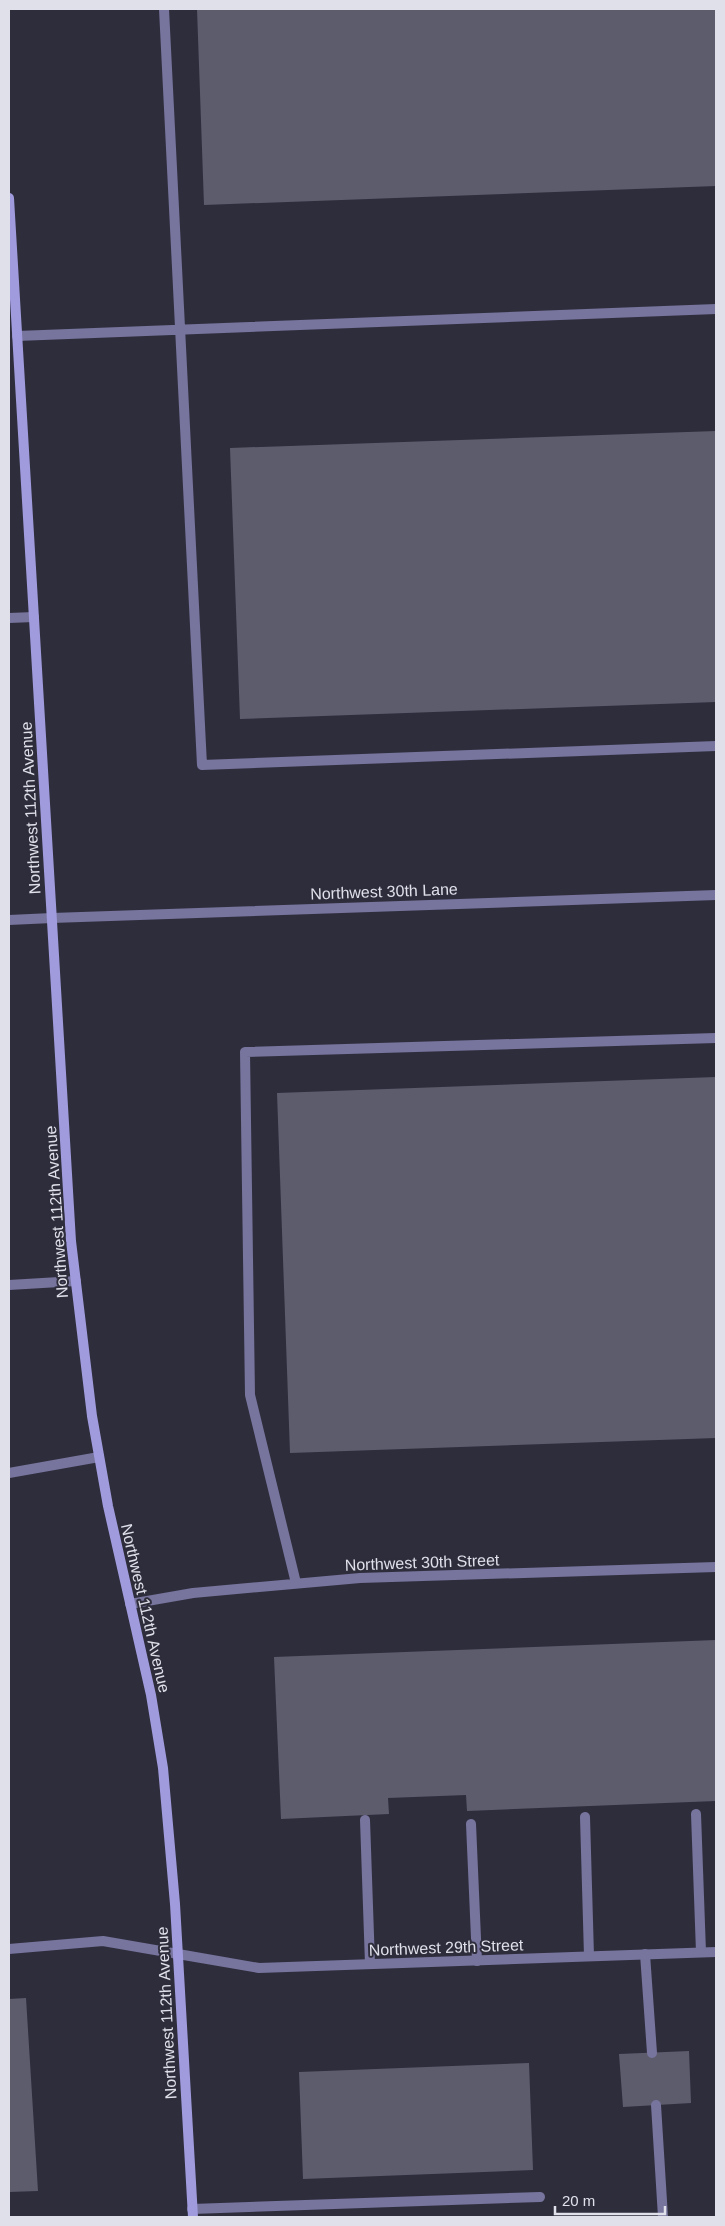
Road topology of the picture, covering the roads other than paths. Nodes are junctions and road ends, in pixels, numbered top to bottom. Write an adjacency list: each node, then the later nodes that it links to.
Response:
1 (164, 9): 5 (street)
2 (9, 198): 3 (street, Northwest 112th Avenue)
3 (10, 249): 6 (street, Northwest 112th Avenue)
4 (716, 310): 5 (street)
5 (180, 329): 6 (street); 9 (street)
6 (17, 336): 7 (street, Northwest 112th Avenue)
7 (34, 617): 8 (street); 11 (street, Northwest 112th Avenue)
8 (9, 618)
9 (716, 746)
10 (716, 895): 11 (street, Northwest 30th Lane)
11 (52, 918): 12 (street, Northwest 30th Lane); 14 (street, Northwest 112th Avenue)
12 (9, 920)
13 (716, 1038): 19 (street)
14 (76, 1281): 15 (street); 16 (street, Northwest 112th Avenue)
15 (9, 1285)
16 (100, 1458): 17 (street); 20 (street, Northwest 112th Avenue)
17 (9, 1473)
18 (716, 1567): 19 (street, Northwest 30th Street)
19 (296, 1584): 20 (street, Northwest 30th Street)
20 (130, 1604): 28 (street, Northwest 112th Avenue)
21 (696, 1814): 26 (street)
22 (585, 1817): 30 (street)
23 (365, 1820): 32 (street)
24 (472, 1824): 31 (street)
25 (9, 1949): 28 (street, Northwest 29th Street)
26 (701, 1952): 27 (street, Northwest 29th Street); 29 (street, Northwest 29th Street)
27 (716, 1952)
28 (178, 1954): 32 (street, Northwest 29th Street); 36 (street, Northwest 112th Avenue)
29 (646, 1954): 30 (street, Northwest 29th Street); 33 (street)
30 (589, 1956): 31 (street, Northwest 29th Street)
31 (477, 1961): 32 (street, Northwest 29th Street)
32 (370, 1964)
33 (652, 2053)
34 (656, 2105): 37 (street)
35 (540, 2197): 36 (street)
36 (193, 2213)
37 (663, 2217)

